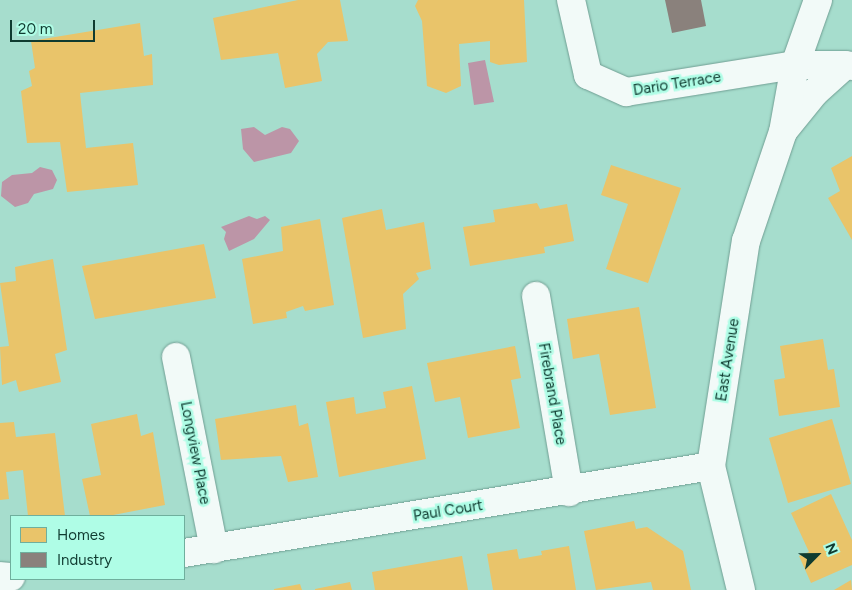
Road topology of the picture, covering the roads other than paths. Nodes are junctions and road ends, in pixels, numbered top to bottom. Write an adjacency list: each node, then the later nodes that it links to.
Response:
1 (571, 0): 3 (street, Dario Terrace)
2 (818, 0): 3 (street, East Avenue)
3 (795, 65): 4 (street, Dario Terrace); 5 (street, East Avenue)
4 (849, 66): 5 (street, East Avenue)
5 (783, 132): 8 (street, East Avenue)
6 (536, 296): 9 (street, Firebrand Place)
7 (176, 357): 10 (street, Longview Place)
8 (711, 466): 9 (street, Paul Court); 12 (street, East Avenue)
9 (569, 492): 10 (street, Paul Court)
10 (214, 549): 11 (street, Paul Court)
11 (185, 553)
12 (741, 590)

